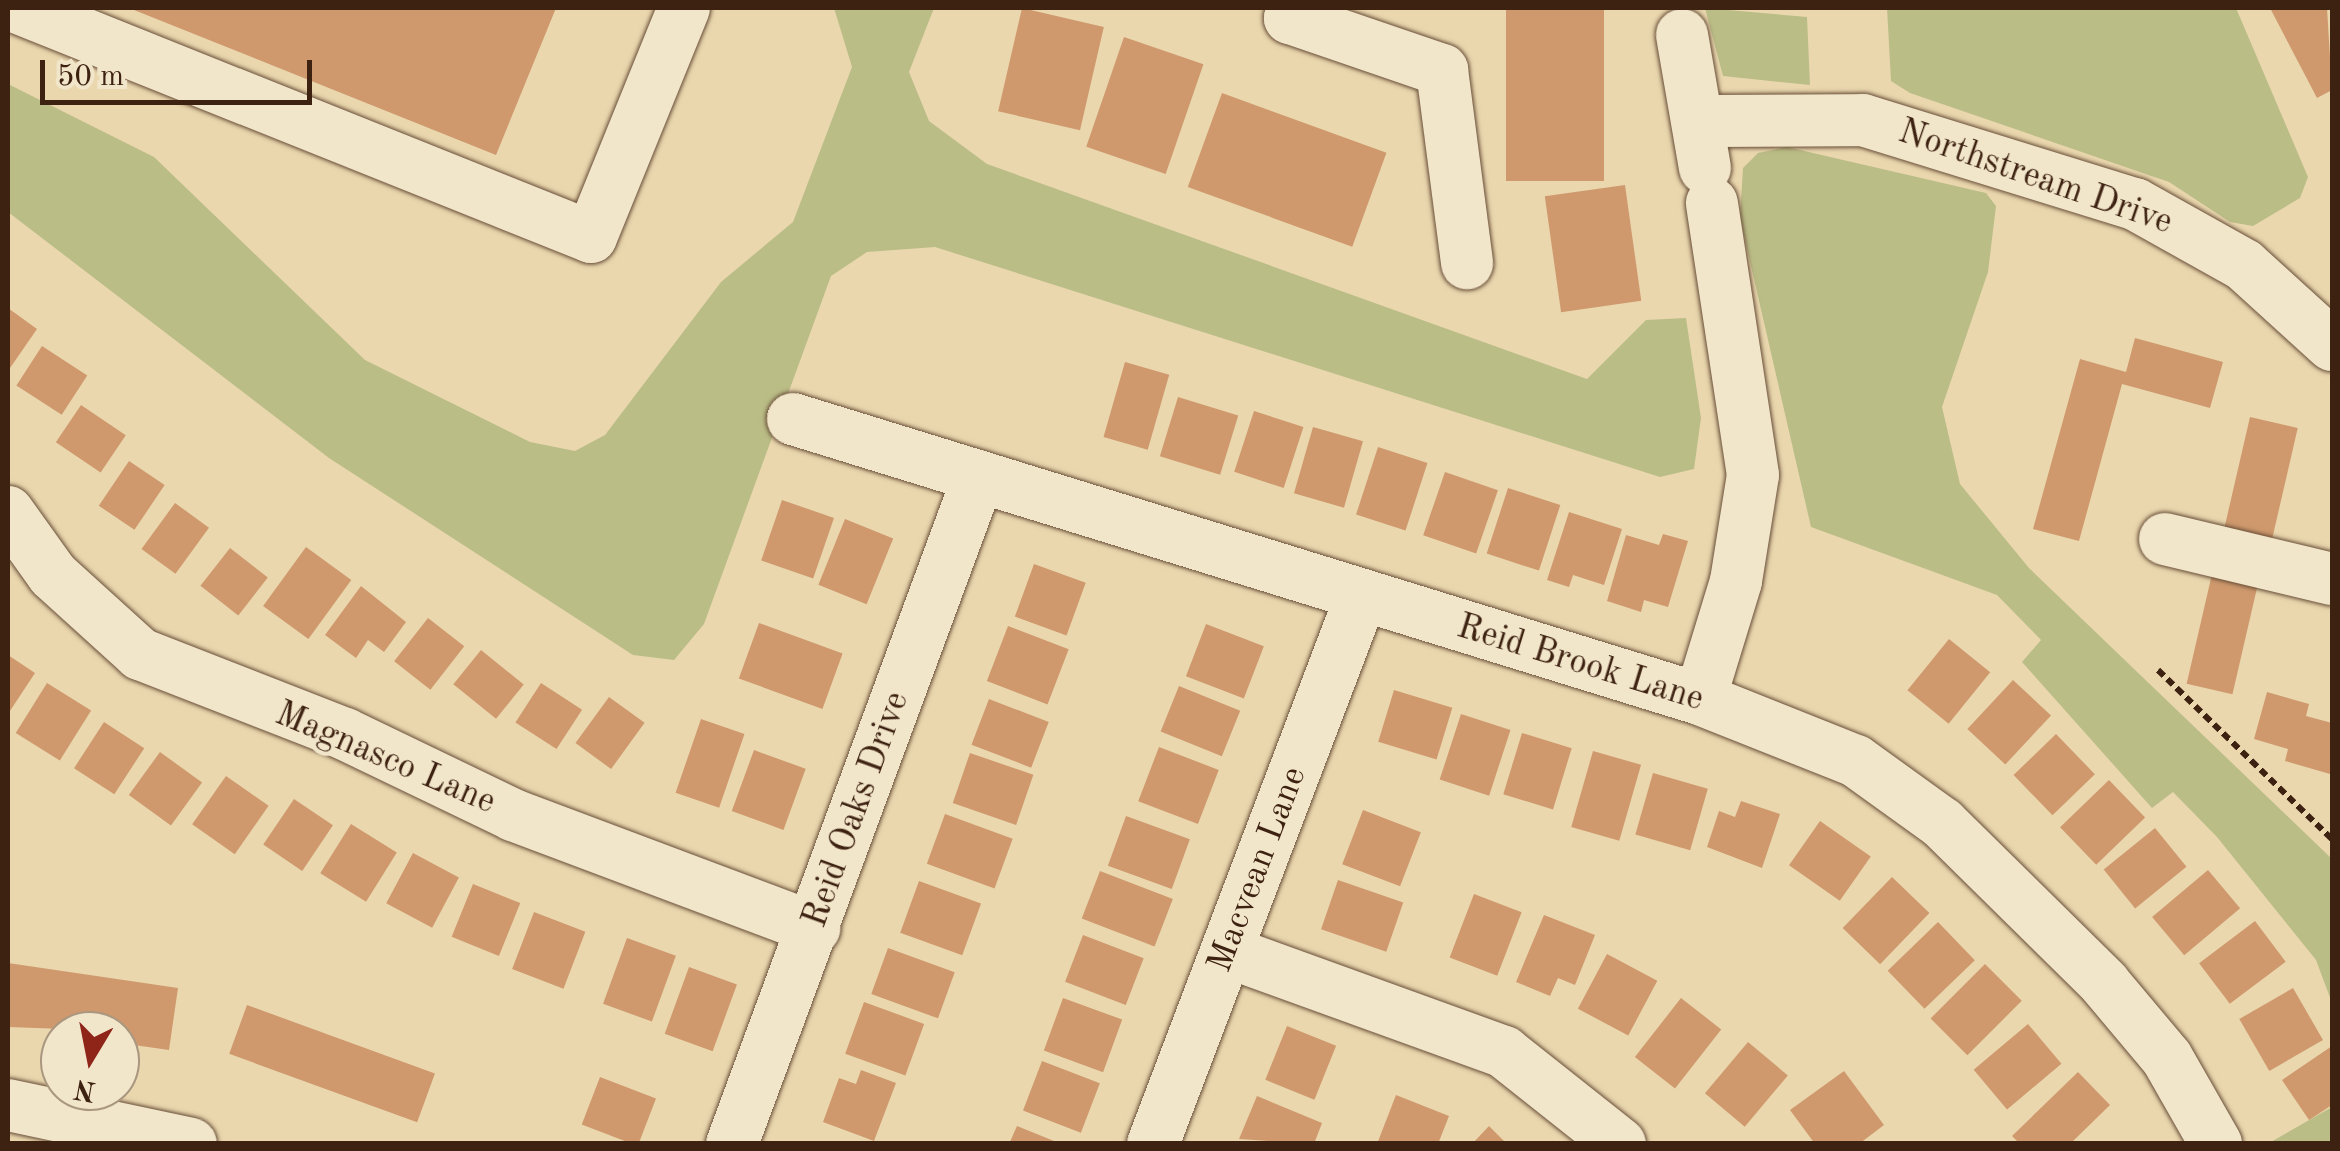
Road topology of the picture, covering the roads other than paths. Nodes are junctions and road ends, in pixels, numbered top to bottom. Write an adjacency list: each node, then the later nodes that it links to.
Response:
1 (18, 8): 2 (street)
2 (684, 8)
3 (1282, 11): 6 (street)
4 (1682, 36): 5 (street)
5 (1705, 164): 7 (street, Northstream Drive); 14 (street)
6 (1467, 263)
7 (2332, 345)
8 (793, 419): 9 (street, Reid Brook Lane)
9 (979, 476): 13 (street, Reid Brook Lane); 15 (street, Reid Oaks Drive)
10 (8, 512): 15 (street, Magnasco Lane)
11 (2165, 539): 12 (street)
12 (2332, 579)
13 (1361, 597): 14 (street, Reid Brook Lane); 16 (street, Macvean Lane)
14 (1700, 699): 22 (street, Reid Brook Lane)
15 (814, 928): 19 (street, Reid Oaks Drive)
16 (1228, 952): 20 (street, Macvean Lane); 21 (street)
17 (12, 1118): 18 (street)
18 (191, 1144)
19 (732, 1144)
20 (1153, 1144)
21 (1620, 1144)
22 (2216, 1144)

